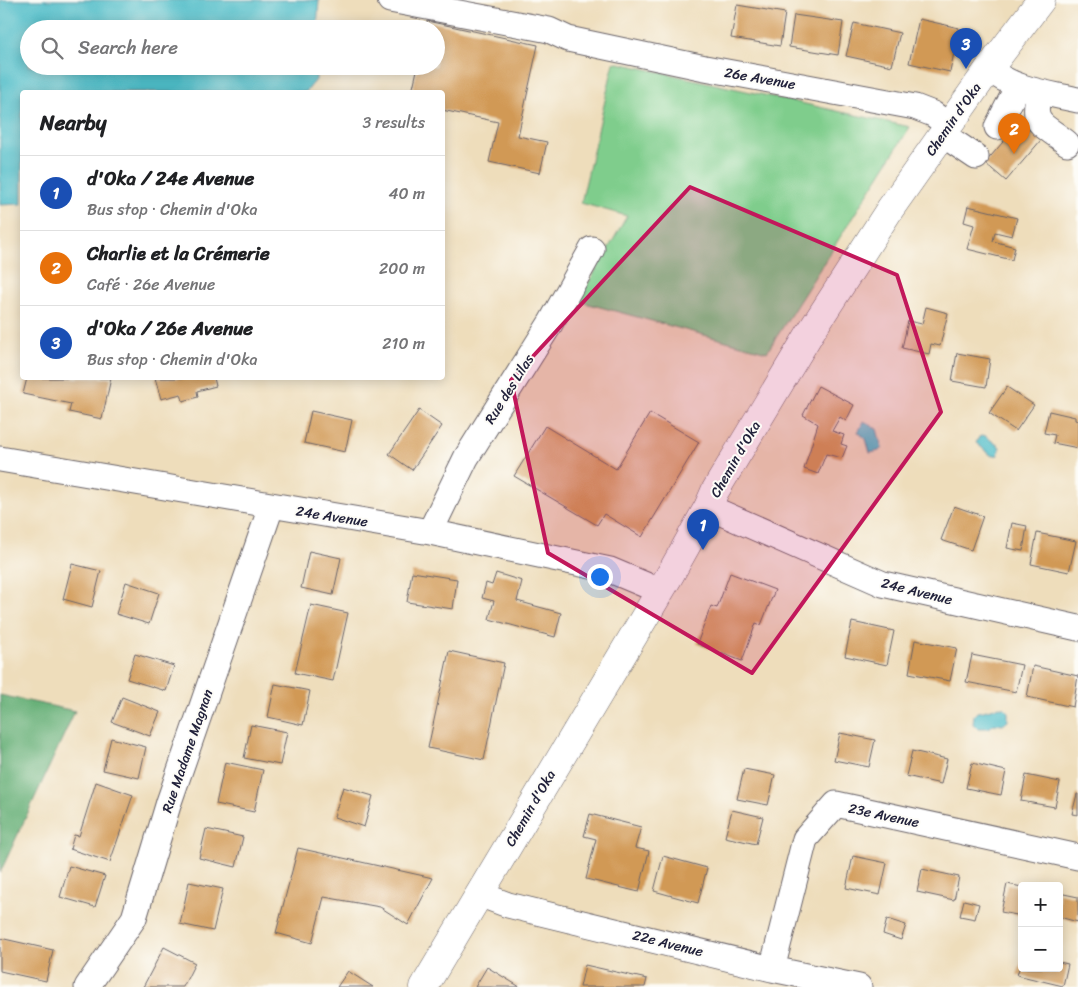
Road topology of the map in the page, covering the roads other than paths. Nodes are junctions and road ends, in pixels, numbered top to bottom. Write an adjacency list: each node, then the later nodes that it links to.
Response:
1 (390, 0): 6 (street, 26e Avenue)
2 (1041, 0): 3 (main road, Chemin d'Oka)
3 (989, 68): 5 (street); 6 (main road, Chemin d'Oka)
4 (1078, 100): 5 (street)
5 (1020, 105): 7 (street)
6 (945, 130): 8 (street, 26e Avenue); 12 (main road, Chemin d'Oka)
7 (1067, 142)
8 (976, 157)
9 (592, 248): 13 (street, Rue des Lilas)
10 (0, 459): 11 (street, 24e Avenue)
11 (272, 507): 13 (street, 24e Avenue); 19 (street, Rue Madame Magnan)
12 (708, 507): 14 (main road, Chemin d'Oka); 15 (street, 24e Avenue)
13 (430, 532): 14 (street, 24e Avenue)
14 (660, 591): 17 (main road, Chemin d'Oka)
15 (1078, 628)
16 (1078, 857): 18 (street, 23e Avenue)
17 (479, 894): 18 (street, 22e Avenue); 20 (main road, Chemin d'Oka)
18 (772, 969): 21 (street, 22e Avenue)
19 (86, 987)
20 (424, 987)
21 (859, 987)

